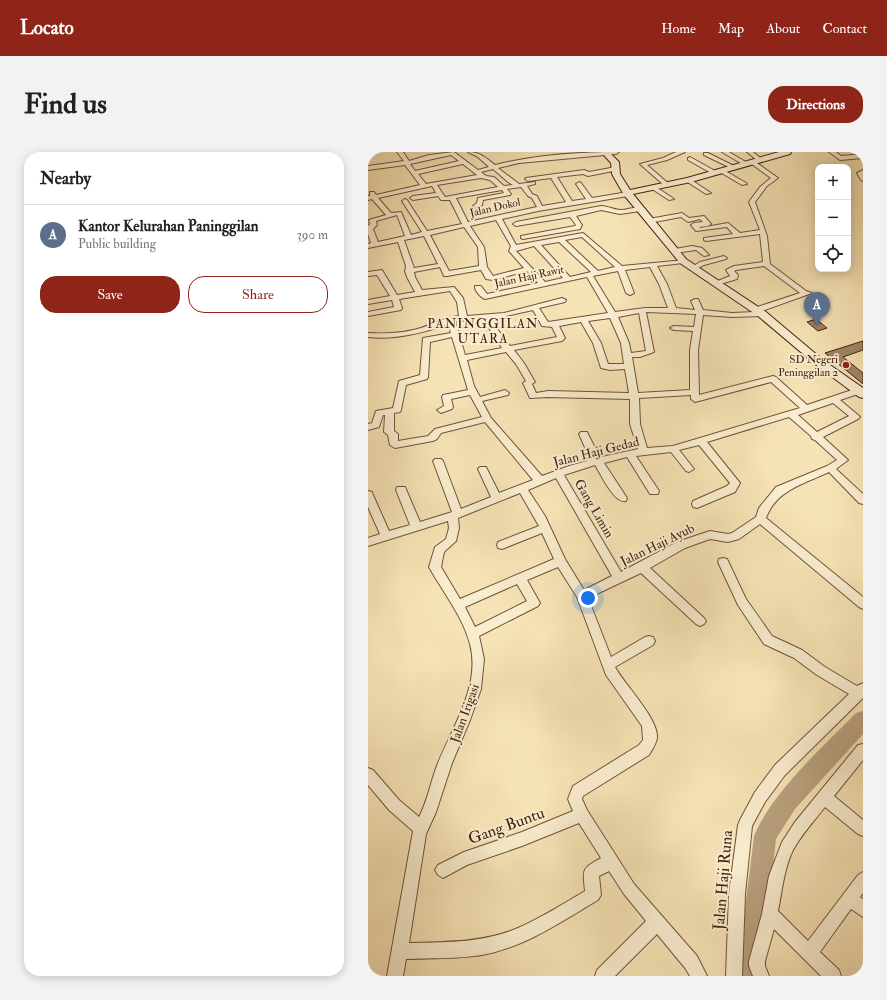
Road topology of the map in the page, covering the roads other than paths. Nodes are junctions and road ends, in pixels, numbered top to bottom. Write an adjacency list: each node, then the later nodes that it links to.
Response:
1 (400, 152): 18 (street)
2 (471, 152): 22 (street)
3 (605, 152): 11 (street); 15 (main road)
4 (678, 152): 37 (street)
5 (725, 152): 17 (street)
6 (750, 152): 17 (street)
7 (787, 152): 17 (main road)
8 (832, 152): 12 (street)
9 (453, 154): 16 (street); 18 (street)
10 (706, 154): 24 (street)
11 (559, 155): 14 (street)
12 (863, 156)
13 (690, 159): 26 (street)
14 (539, 160): 20 (street); 22 (street)
15 (616, 161): 19 (street); 25 (street); 45 (main road)
16 (464, 162): 28 (street); 29 (street)
17 (753, 162): 24 (main road); 63 (street)
18 (408, 163): 23 (street); 28 (street)
19 (604, 164)
20 (544, 166)
21 (590, 166): 25 (street)
22 (495, 167): 29 (street); 36 (street)
23 (368, 168)
24 (733, 168): 26 (main road)
25 (580, 172): 30 (street)
26 (718, 172): 32 (main road); 34 (street)
27 (863, 172): 31 (street)
28 (414, 173): 38 (street)
29 (478, 174): 35 (street); 39 (street)
30 (549, 175): 36 (street); 52 (street)
31 (863, 179)
32 (688, 180): 37 (main road); 43 (street)
33 (580, 184): 50 (street)
34 (744, 184)
35 (434, 185): 38 (street); 44 (street)
36 (521, 185): 39 (street); 54 (street)
37 (667, 185): 40 (main road)
38 (424, 186): 47 (street)
39 (503, 188): 46 (street); 53 (street)
40 (654, 188): 45 (main road); 49 (street)
41 (380, 189): 42 (street)
42 (369, 190): 47 (street)
43 (708, 193)
44 (440, 194): 46 (street); 48 (street)
45 (628, 194): 50 (street, Jalan Dokol); 55 (main road)
46 (452, 197): 61 (street)
47 (371, 198): 56 (street)
48 (413, 198)
49 (671, 199)
50 (590, 200): 52 (street, Jalan Dokol)
51 (405, 201): 64 (street)
52 (570, 203): 54 (street, Jalan Dokol)
53 (476, 206)
54 (539, 208): 58 (street, Jalan Dokol); 59 (street)
55 (640, 210): 57 (street); 60 (main road)
56 (389, 215): 66 (street); 71 (street)
57 (572, 215): 59 (street); 62 (street)
58 (498, 218): 61 (street, Jalan Dokol); 72 (street)
59 (544, 219): 62 (street); 62 (street)
60 (650, 221): 65 (street); 73 (main road)
61 (466, 225): 64 (street, Jalan Dokol); 80 (street)
62 (551, 230)
63 (762, 232): 65 (street); 77 (street)
64 (426, 234): 66 (street, Jalan Dokol); 78 (street)
65 (738, 235): 69 (street)
66 (410, 237): 67 (street, Jalan Dokol)
67 (400, 239): 71 (street, Jalan Dokol); 84 (street)
68 (560, 239): 70 (street); 81 (street); 86 (street)
69 (706, 239)
70 (535, 243): 72 (street); 87 (street)
71 (371, 245)
72 (513, 248): 83 (street)
73 (675, 251): 74 (street); 76 (main road)
74 (706, 255)
75 (724, 258): 82 (street)
76 (683, 261): 79 (street, Jalan Haji Rawit); 82 (main road)
77 (766, 264): 88 (street); 101 (street)
78 (442, 265): 80 (street); 84 (street)
79 (653, 266): 81 (street, Jalan Haji Rawit); 98 (street)
80 (483, 267): 83 (street)
81 (620, 268): 86 (street, Jalan Haji Rawit); 91 (street)
82 (694, 268): 88 (main road)
83 (528, 269): 89 (street)
84 (409, 271): 92 (street)
85 (368, 274): 93 (street)
86 (592, 274): 87 (street, Jalan Haji Rawit); 104 (street)
87 (568, 279): 89 (street, Jalan Haji Rawit)
88 (717, 283): 101 (main road)
89 (543, 284): 90 (street, Jalan Haji Rawit)
90 (478, 288)
91 (630, 292)
92 (420, 293): 93 (street); 105 (street)
93 (396, 298): 96 (street); 102 (street)
94 (562, 300): 97 (street)
95 (695, 301): 100 (street)
96 (368, 302)
97 (534, 308): 103 (street); 108 (street)
98 (673, 310): 99 (street); 100 (street)
99 (642, 311): 104 (street); 114 (street)
100 (700, 312): 101 (street); 110 (street)
101 (760, 312): 118 (main road)
102 (368, 314)
103 (492, 316): 105 (street); 113 (street)
104 (613, 316): 107 (street); 114 (street)
105 (463, 317): 106 (street)
106 (451, 320): 111 (street); 112 (street)
107 (583, 320): 108 (street); 116 (street)
108 (554, 324): 113 (street)
109 (674, 328): 110 (street)
110 (696, 329): 117 (street)
111 (455, 334): 115 (street); 125 (street)
112 (368, 335)
113 (507, 349): 115 (street); 121 (street)
114 (627, 355): 116 (street)
115 (463, 358): 120 (street)
116 (630, 366): 121 (street)
117 (694, 392): 121 (street); 123 (street)
118 (860, 392): 122 (street, Jalan Haji Gedad)
119 (505, 393): 120 (street)
120 (475, 396): 124 (street); 129 (street)
121 (634, 396): 135 (street)
122 (835, 400): 123 (street, Jalan Haji Gedad); 132 (street)
123 (806, 409): 128 (street, Jalan Haji Gedad)
124 (441, 410)
125 (390, 412): 127 (street); 129 (street)
126 (368, 414): 127 (street)
127 (379, 414): 130 (street)
128 (791, 414): 132 (street, Jalan Haji Ayub); 133 (street, Jalan Haji Gedad)
129 (487, 419): 143 (street)
130 (368, 427)
131 (584, 434): 138 (street)
132 (816, 437): 139 (street, Jalan Haji Ayub)
133 (700, 441): 134 (street, Jalan Haji Gedad); 151 (street)
134 (673, 449): 135 (street, Jalan Haji Gedad); 141 (street)
135 (644, 451): 136 (street, Jalan Haji Gedad)
136 (630, 454): 138 (street, Jalan Haji Gedad); 146 (street)
137 (438, 461): 152 (street)
138 (595, 461): 142 (street, Jalan Haji Gedad); 148 (street)
139 (830, 468): 150 (street); 153 (street, Jalan Haji Ayub)
140 (483, 469): 149 (street)
141 (689, 469)
142 (558, 473): 143 (street, Jalan Haji Gedad); 163 (street, Gang Limin)
143 (539, 480): 144 (street, Jalan Haji Gedad)
144 (522, 488): 149 (street, Jalan Haji Gedad); 155 (street)
145 (401, 490): 154 (street)
146 (654, 491)
147 (368, 495): 156 (street)
148 (622, 498)
149 (497, 499): 152 (street, Jalan Haji Gedad)
150 (863, 500)
151 (697, 504)
152 (456, 515): 154 (street, Jalan Haji Gedad); 166 (street, Jalan Irigasi)
153 (760, 519): 161 (street, Jalan Haji Ayub); 165 (street)
154 (416, 526): 156 (street, Jalan Haji Gedad)
155 (546, 528): 158 (street); 159 (street)
156 (386, 537): 157 (street, Jalan Haji Gedad)
157 (368, 542)
158 (502, 545)
159 (560, 561): 162 (street); 164 (street)
160 (723, 562): 171 (street)
161 (642, 567): 163 (street, Jalan Haji Ayub); 167 (street)
162 (520, 578): 166 (street); 168 (street)
163 (619, 578): 164 (street, Jalan Haji Ayub)
164 (582, 596): 170 (street)
165 (863, 604)
166 (458, 605): 168 (street, Jalan Irigasi)
167 (700, 621)
168 (471, 634): 176 (street, Jalan Irigasi)
169 (649, 641): 170 (street)
170 (607, 665): 175 (street)
171 (861, 691): 190 (street, Jalan Haji Runa)
172 (863, 750): 174 (street)
173 (368, 775): 176 (street)
174 (824, 797): 177 (street); 183 (street)
175 (582, 815): 178 (street); 179 (street, Gang Buntu)
176 (421, 828): 185 (street, Jalan Irigasi)
177 (863, 830)
178 (612, 861): 184 (street); 185 (street)
179 (443, 870)
180 (863, 880): 181 (street)
181 (850, 898): 182 (street); 186 (street)
182 (863, 909)
183 (770, 914): 186 (street); 191 (street)
184 (656, 923): 188 (street); 189 (street)
185 (400, 951): 187 (street, Jalan Irigasi)
186 (809, 953): 192 (street)
187 (395, 976)
188 (603, 976)
189 (699, 976)
190 (734, 976)
191 (761, 976)
192 (833, 976)

